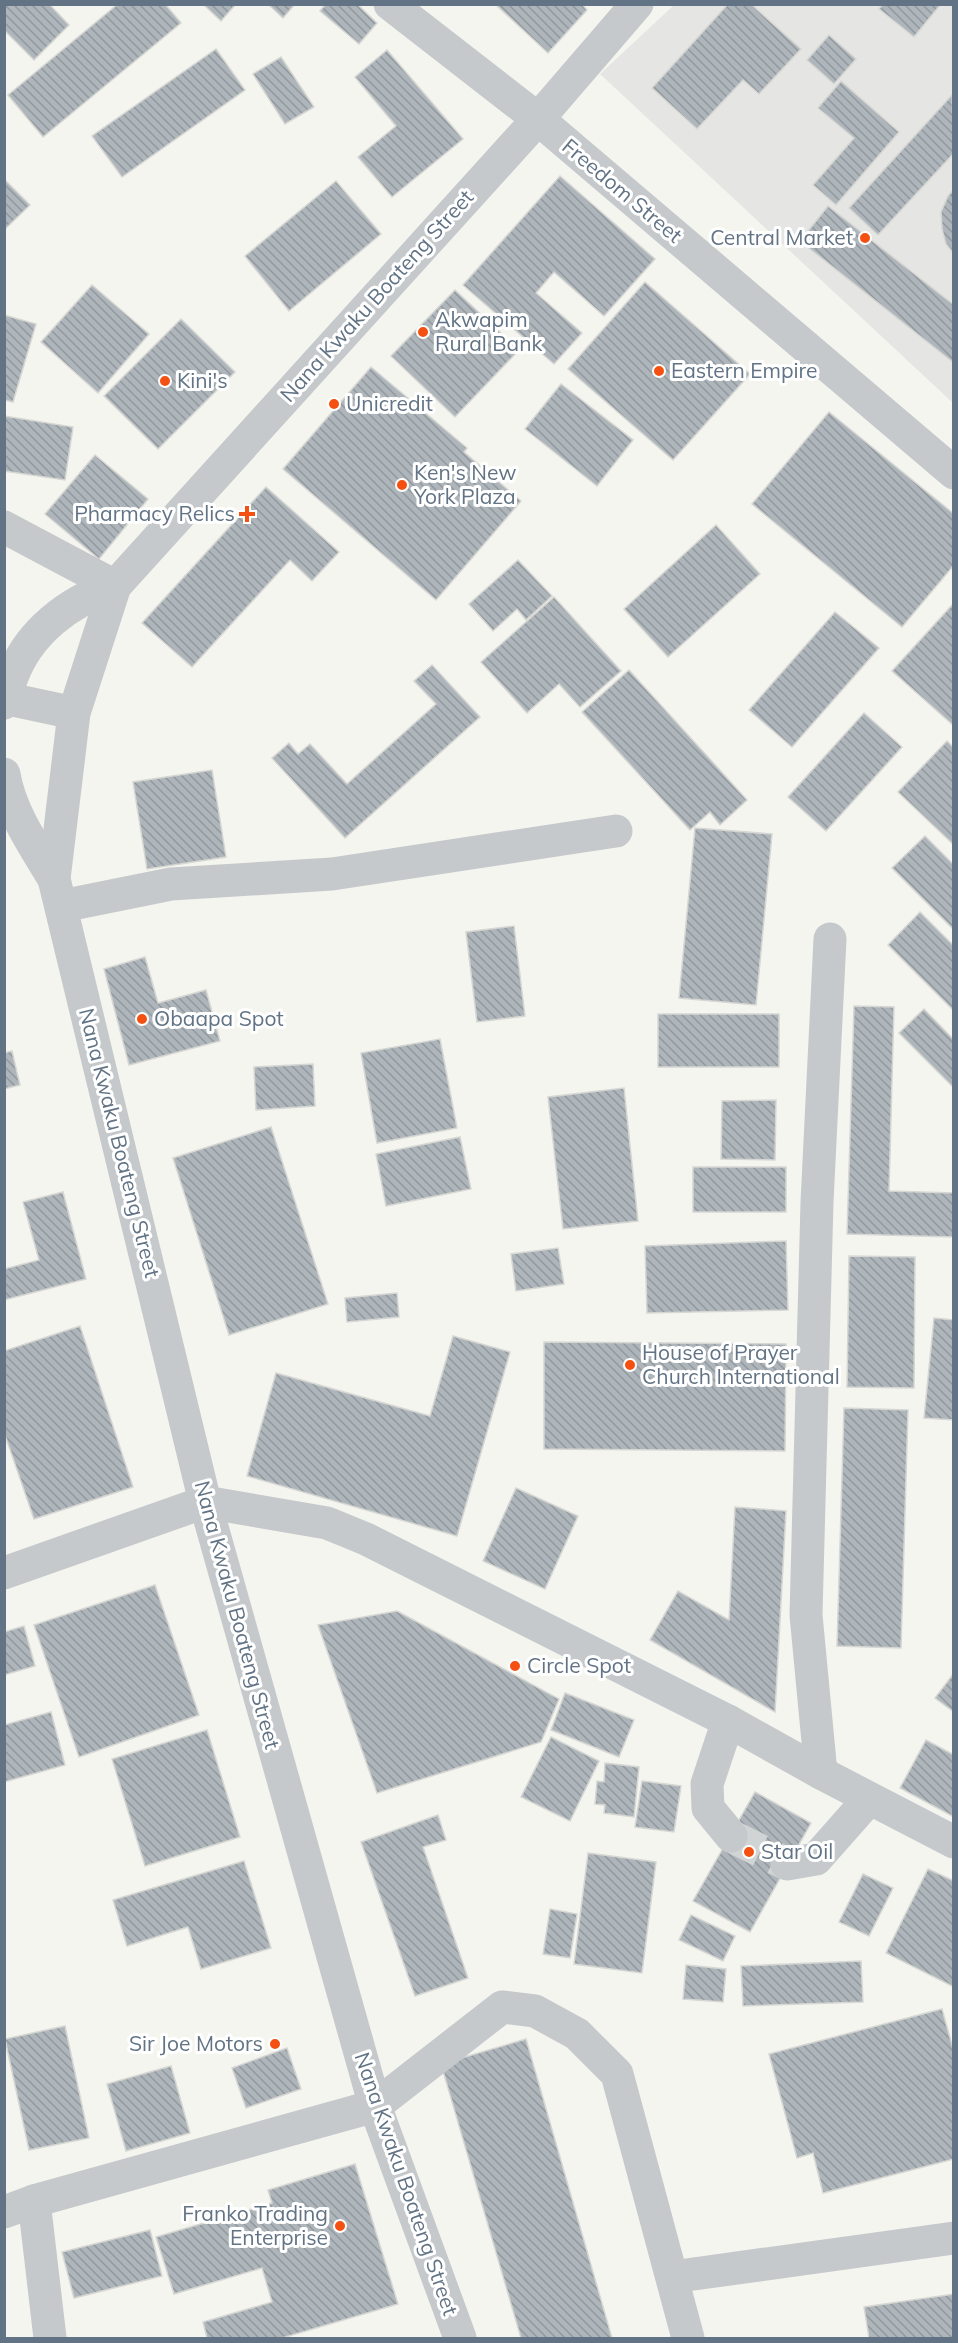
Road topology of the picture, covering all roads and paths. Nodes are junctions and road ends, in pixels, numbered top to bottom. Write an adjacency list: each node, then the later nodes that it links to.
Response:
1 (390, 4): 3 (street, Freedom Street)
2 (637, 4): 3 (street, Nana Kwaku Boateng Street)
3 (538, 119): 4 (street, Freedom Street); 6 (street, Nana Kwaku Boateng Street)
4 (954, 473)
5 (4, 527): 6 (street)
6 (115, 586): 7 (street); 9 (street)
7 (5, 698): 8 (street); 9 (street)
8 (4, 703)
9 (74, 713): 12 (street)
10 (4, 774): 12 (street)
11 (616, 831): 12 (street)
12 (58, 893): 14 (street, Nana Kwaku Boateng Street)
13 (830, 939): 17 (street)
14 (205, 1502): 15 (street); 16 (street); 22 (street, Nana Kwaku Boateng Street)
15 (4, 1573)
16 (728, 1721): 17 (street); 19 (street)
17 (821, 1773): 18 (street)
18 (869, 1799): 20 (street); 21 (street)
19 (731, 1836)
20 (954, 1842)
21 (787, 1864)
22 (375, 2106): 23 (street); 25 (street); 27 (street, Nana Kwaku Boateng Street)
23 (19, 2207): 26 (street)
24 (954, 2238): 25 (street)
25 (672, 2277): 28 (street)
26 (50, 2338)
27 (460, 2338)
28 (688, 2338)

